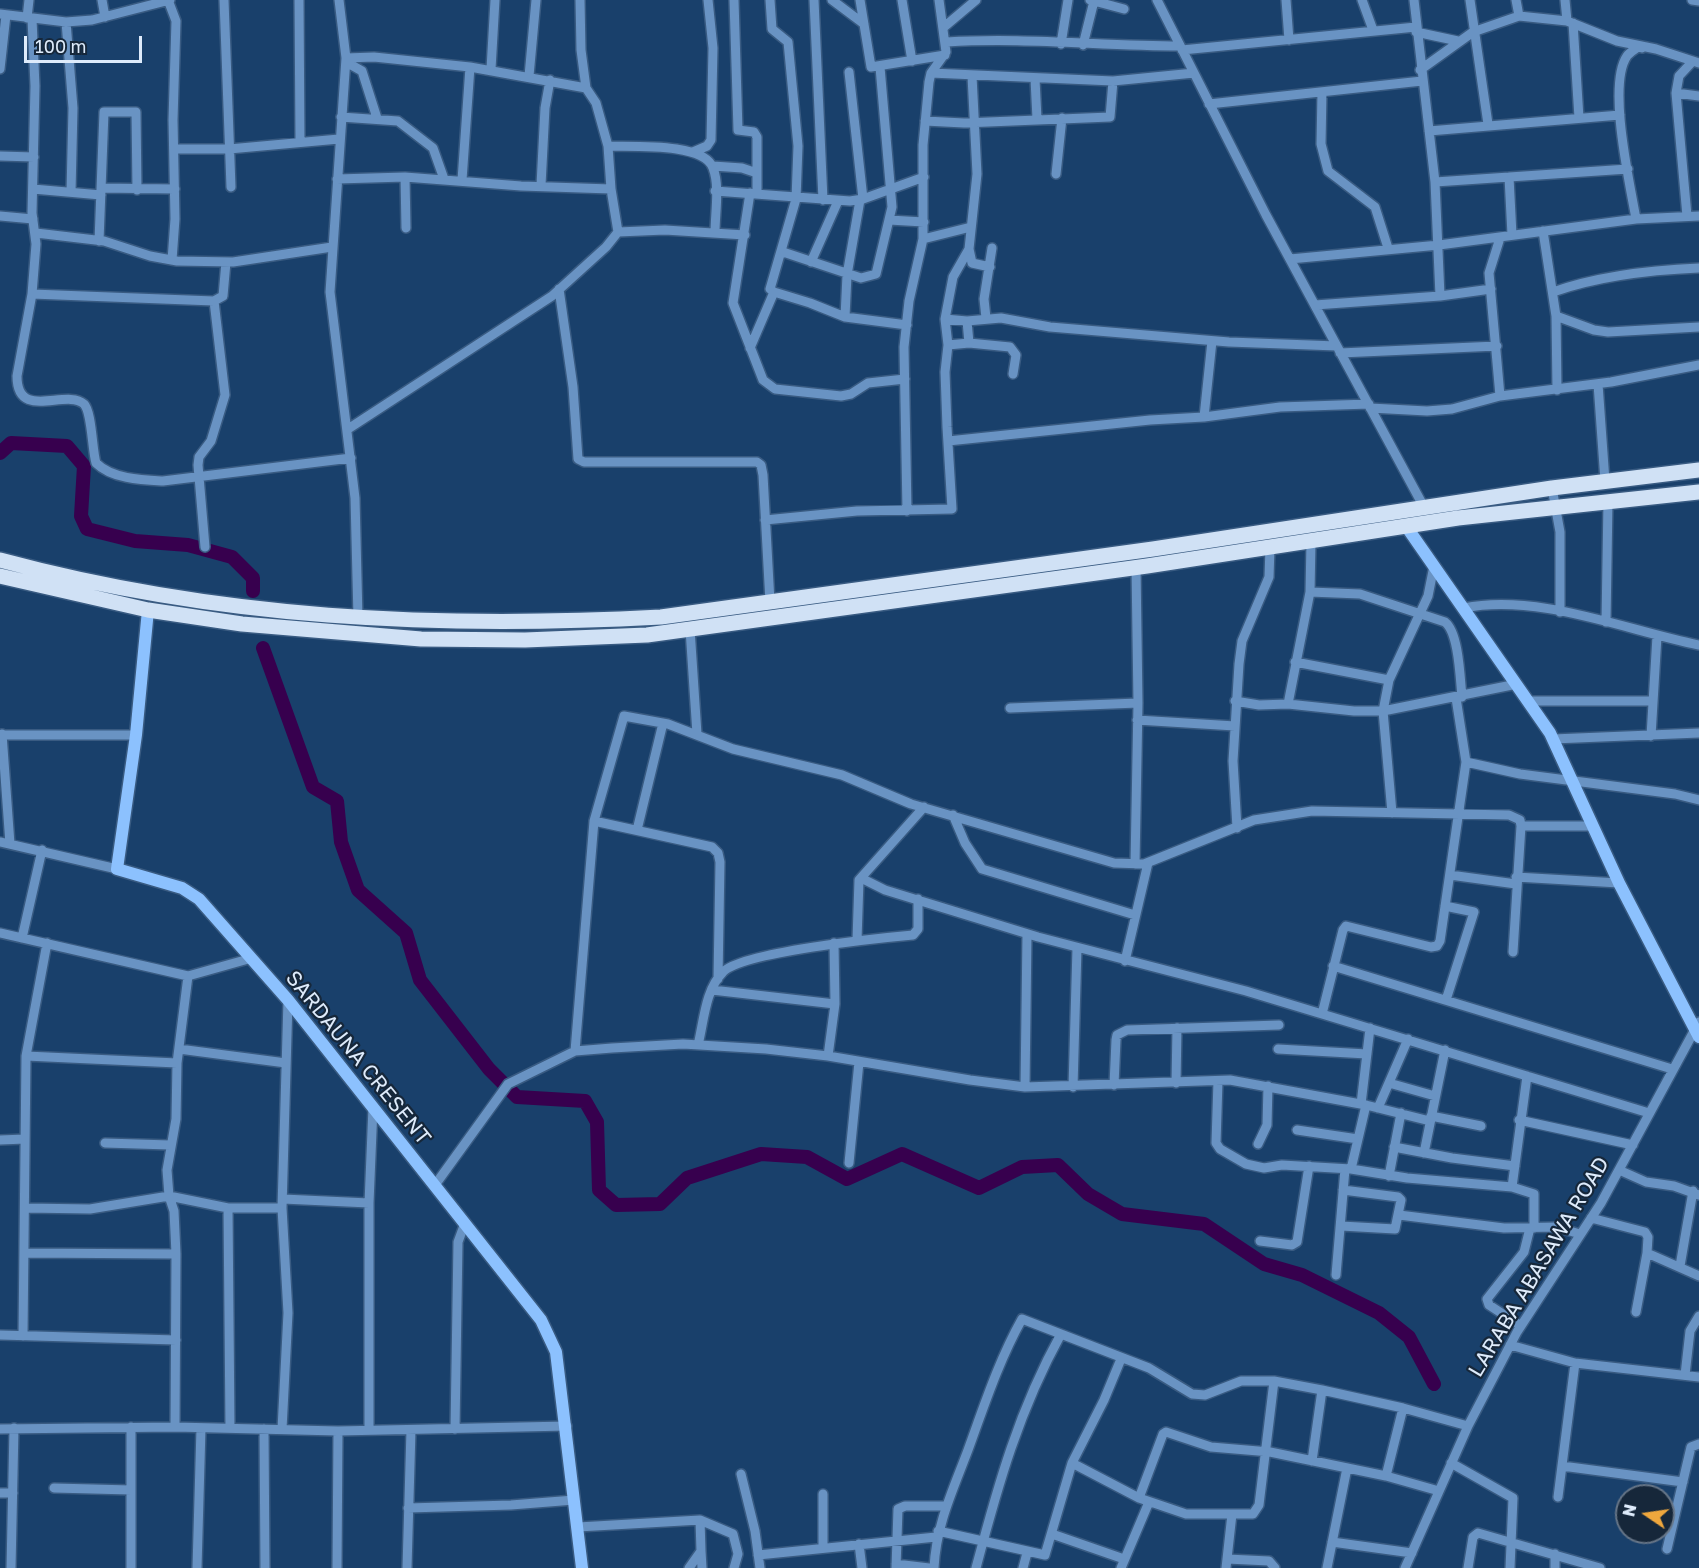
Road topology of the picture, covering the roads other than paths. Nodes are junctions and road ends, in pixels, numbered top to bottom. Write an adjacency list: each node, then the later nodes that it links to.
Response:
1 (29, 0): 35 (street)
2 (102, 0): 33 (street)
3 (169, 0): 30 (street); 88 (street)
4 (224, 0): 89 (street)
5 (300, 0): 86 (street)
6 (339, 0): 52 (street)
7 (495, 0): 59 (street)
8 (536, 0): 64 (street)
9 (580, 0): 70 (street)
10 (708, 0): 90 (street)
11 (734, 0): 95 (street)
12 (770, 0): 115 (street)
13 (814, 0): 116 (street)
14 (832, 0): 38 (street)
15 (860, 0): 38 (street)
16 (902, 0): 53 (street)
17 (939, 0): 39 (street)
18 (976, 0): 39 (street)
19 (1068, 0): 46 (street)
20 (1158, 0): 48 (street)
21 (1286, 0): 43 (street)
22 (1362, 0): 41 (street)
23 (1414, 0): 40 (street)
24 (1470, 0): 42 (street)
25 (1516, 0): 34 (street)
26 (1565, 0): 37 (street)
27 (1692, 0): 29 (street)
28 (1092, 1): 31 (street); 47 (street)
29 (1699, 1)
30 (142, 3): 33 (street)
31 (1124, 9)
32 (3, 15): 35 (street); 55 (street)
33 (105, 16): 36 (street)
34 (1519, 16): 37 (street); 42 (street)
35 (30, 19): 36 (street); 92 (street)
36 (66, 22): 112 (street)
37 (1570, 22): 49 (street); 79 (street)
38 (864, 24): 58 (street)
39 (944, 27): 44 (street)
40 (1416, 29): 41 (street); 45 (street); 60 (street)
41 (1373, 30): 43 (street)
42 (1473, 32): 45 (street); 83 (street)
43 (1289, 40): 48 (street)
44 (946, 42): 46 (street); 50 (street)
45 (1458, 42): 60 (street)
46 (1061, 44): 47 (street)
47 (1083, 45): 48 (street)
48 (1181, 48): 63 (street)
49 (1656, 49): 54 (street); 75 (street)
50 (945, 55): 53 (street); 62 (street)
51 (368, 57): 52 (street); 56 (street); 57 (street)
52 (346, 60): 56 (street); 76 (street)
53 (912, 61): 58 (street)
54 (1696, 62): 72 (street)
55 (0, 67)
56 (358, 67): 77 (street)
57 (470, 67): 59 (street); 102 (street)
58 (880, 67): 106 (street)
59 (491, 69): 64 (street)
60 (1420, 70): 69 (street)
61 (849, 72): 117 (street)
62 (932, 73): 65 (street); 81 (street)
63 (1194, 73): 68 (street); 74 (street)
64 (529, 76): 67 (street)
65 (972, 76): 66 (street); 82 (street)
66 (1035, 79): 68 (street); 80 (street)
67 (550, 80): 70 (street); 104 (street)
68 (1113, 81): 78 (street)
69 (1422, 81): 71 (street); 84 (street)
70 (586, 88): 87 (street)
71 (1322, 92): 74 (street); 140 (street)
72 (1676, 93): 73 (street); 120 (street)
73 (1699, 96)
74 (1209, 104): 143 (street)
75 (1620, 115): 79 (street); 94 (street)
76 (341, 117): 77 (street); 85 (street)
77 (377, 118): 100 (street)
78 (1062, 118): 80 (street); 96 (street)
79 (1579, 118): 83 (street)
80 (1037, 119): 82 (street)
81 (925, 121): 82 (street); 98 (street)
82 (976, 123): 126 (street)
83 (1488, 124): 84 (street)
84 (1429, 131): 103 (street)
85 (339, 139): 86 (street); 101 (street)
86 (300, 141): 89 (street)
87 (608, 146): 90 (street); 110 (street)
88 (174, 149): 89 (street); 109 (street)
89 (229, 149): 105 (street)
90 (693, 152): 93 (street)
91 (0, 156): 92 (street)
92 (34, 157): 107 (street)
93 (713, 166): 95 (street); 111 (street)
94 (1628, 169): 99 (street); 123 (street)
95 (757, 173): 114 (street)
96 (1056, 174)
97 (405, 177): 100 (street); 101 (street); 127 (street)
98 (924, 177): 106 (street); 125 (street)
99 (1509, 177): 103 (street); 133 (street)
100 (444, 178): 102 (street)
101 (337, 179): 138 (street)
102 (462, 180): 104 (street)
103 (1435, 182): 137 (street)
104 (541, 185): 110 (street)
105 (231, 187)
106 (890, 188): 117 (street); 124 (street)
107 (33, 189): 112 (street); 122 (street)
108 (137, 189): 109 (street); 113 (street); 113 (street)
109 (175, 189): 144 (street)
110 (610, 189): 129 (street)
111 (715, 191): 114 (street); 131 (street)
112 (71, 192): 113 (street)
113 (101, 192): 136 (street)
114 (753, 193): 115 (street); 132 (street)
115 (796, 199): 116 (street); 142 (street)
116 (823, 200): 118 (street)
117 (862, 200): 118 (street); 149 (street)
118 (838, 201): 146 (street)
119 (0, 216): 122 (street)
120 (1687, 216): 121 (street); 123 (street)
121 (1699, 216)
122 (33, 219): 130 (street)
123 (1636, 219): 128 (street)
124 (889, 220): 125 (street); 149 (street)
125 (924, 222): 135 (street)
126 (971, 227): 135 (street); 141 (street)
127 (406, 228)
128 (1543, 231): 133 (street); 153 (street)
129 (618, 232): 131 (street); 150 (street)
130 (36, 233): 136 (street); 154 (street)
131 (714, 233): 132 (street)
132 (745, 235): 169 (street)
133 (1512, 235): 134 (street)
134 (1500, 238): 137 (street); 151 (street)
135 (923, 239): 163 (street)
136 (99, 240): 144 (street)
137 (1439, 245): 140 (street); 155 (street)
138 (332, 247): 145 (street); 179 (street)
139 (992, 248): 147 (street)
140 (1388, 248): 143 (street)
141 (969, 249): 147 (street); 161 (street)
142 (783, 252): 146 (street); 152 (street)
143 (1290, 259): 157 (street)
144 (172, 260): 145 (street)
145 (225, 262): 156 (street)
146 (811, 262): 149 (street)
147 (990, 267): 160 (street)
148 (1699, 268): 153 (street)
149 (847, 274): 159 (street)
150 (559, 289): 179 (street); 191 (street)
151 (1491, 289): 155 (street); 168 (street)
152 (774, 292): 159 (street); 169 (street)
153 (1553, 292): 158 (street)
154 (32, 294): 156 (street); 183 (street)
155 (1440, 296): 157 (street)
156 (214, 301): 183 (street)
157 (1315, 305): 170 (street)
158 (1556, 316): 164 (street); 175 (street)
159 (845, 317): 163 (street)
160 (986, 318): 162 (street); 165 (street)
161 (945, 319): 162 (street); 167 (street)
162 (968, 321): 166 (street)
163 (907, 325): 173 (street)
164 (1699, 327)
165 (1212, 341): 170 (street); 178 (street)
166 (969, 343): 167 (street); 172 (street)
167 (948, 345): 180 (street)
168 (1497, 346): 170 (street); 176 (street)
169 (750, 348): 173 (street)
170 (1338, 349): 177 (street)
171 (1699, 365): 174 (street)
172 (1013, 374)
173 (905, 379): 190 (street)
174 (1598, 384): 175 (street); 184 (street)
175 (1557, 390): 176 (street)
176 (1500, 396): 177 (street)
177 (1369, 406): 178 (street); 189 (street)
178 (1204, 417): 180 (street)
179 (348, 429): 181 (street)
180 (948, 441): 190 (street)
181 (351, 458): 183 (street); 206 (street)
182 (1699, 470): 184 (main road)
183 (198, 477): 194 (street)
184 (1605, 481): 185 (main road)
185 (1552, 488): 188 (street); 189 (main road)
186 (1699, 492): 187 (main road)
187 (1608, 501): 188 (main road); 207 (street)
188 (1555, 508): 192 (main road); 204 (street)
189 (1425, 509): 201 (main road)
190 (907, 510): 191 (street)
191 (765, 520): 201 (street)
192 (1406, 526): 193 (main road); 197 (street)
193 (1311, 542): 195 (main road); 200 (street)
194 (205, 547)
195 (1270, 548): 198 (main road); 215 (street)
196 (0, 560): 206 (main road)
197 (1434, 566): 202 (street); 205 (street)
198 (1136, 567): 208 (main road); 218 (street)
199 (0, 576): 203 (main road)
200 (1310, 592): 205 (street); 211 (street)
201 (771, 602): 206 (main road)
202 (1464, 608): 204 (street); 213 (street)
203 (148, 610): 208 (main road); 228 (street)
204 (1560, 612): 207 (street)
205 (1420, 615): 212 (street); 214 (street)
206 (358, 618)
207 (1606, 622): 209 (street)
208 (690, 629): 227 (street)
209 (1657, 636): 210 (street); 217 (street)
210 (1699, 645)
211 (1295, 662): 212 (street); 219 (street)
212 (1389, 680): 221 (street)
213 (1517, 684): 214 (street); 216 (street)
214 (1459, 697): 221 (street); 231 (street)
215 (1235, 701): 219 (street); 224 (street)
216 (1528, 701): 217 (street); 230 (street)
217 (1651, 701): 229 (street)
218 (1138, 703): 220 (street); 222 (street)
219 (1288, 704): 221 (street)
220 (1010, 708)
221 (1383, 711): 235 (street)
222 (1137, 720): 224 (street); 246 (street)
223 (663, 723): 227 (street); 238 (street); 242 (street)
224 (1234, 726): 241 (street)
225 (1699, 733): 229 (street)
226 (1, 734): 228 (street); 243 (street)
227 (697, 734): 234 (street)
228 (136, 735): 247 (street)
229 (1651, 736): 230 (street)
230 (1553, 739): 232 (street)
231 (1466, 762): 232 (street); 237 (street)
232 (1573, 781): 233 (street); 240 (street)
233 (1699, 800)
234 (924, 807): 236 (street); 249 (street)
235 (1392, 813): 237 (street); 241 (street)
236 (953, 814): 246 (street); 254 (street)
237 (1458, 814): 239 (street); 248 (street)
238 (594, 821): 242 (street); 282 (street)
239 (1521, 826): 240 (street); 250 (street)
240 (1592, 826): 251 (street)
241 (1237, 828): 245 (street)
242 (638, 831): 267 (street)
243 (5, 843): 244 (street)
244 (42, 850): 247 (street); 257 (street)
245 (1148, 863): 246 (street); 254 (street)
246 (1135, 864)
247 (117, 869): 263 (street, SARDAUNA CRESENT)
248 (1450, 875): 250 (street); 253 (street)
249 (861, 878): 252 (street); 258 (street)
250 (1516, 881): 251 (street); 262 (street)
251 (1619, 883): 276 (street)
252 (918, 899): 256 (street); 258 (street)
253 (1445, 906): 265 (street); 270 (street)
254 (1135, 915): 264 (street)
255 (0, 933): 257 (street)
256 (1027, 934): 261 (street); 296 (street)
257 (22, 938): 259 (street)
258 (857, 939): 260 (street)
259 (47, 943): 266 (street); 284 (street)
260 (834, 943): 267 (street); 271 (street)
261 (1077, 948): 264 (street); 297 (street)
262 (1513, 952)
263 (252, 958): 266 (street); 269 (street, SARDAUNA CRESENT)
264 (1125, 962): 272 (street)
265 (1333, 966): 270 (street); 272 (street)
266 (188, 976): 279 (street)
267 (718, 979): 268 (street)
268 (712, 990): 271 (street); 278 (street)
269 (288, 1000): 288 (street); 300 (street, SARDAUNA CRESENT)
270 (1446, 1000): 289 (street)
271 (835, 1004): 285 (street)
272 (1322, 1014): 275 (street)
273 (1279, 1025): 274 (street)
274 (1177, 1028): 292 (street); 294 (street)
275 (1370, 1028): 277 (street); 283 (street)
276 (1698, 1030): 289 (street, LARABA ABASAWA ROAD)
277 (1408, 1039): 281 (street); 293 (street)
278 (698, 1045): 282 (street); 285 (street)
279 (179, 1049): 286 (street); 288 (street)
280 (1278, 1049): 283 (street)
281 (1444, 1050): 290 (street); 298 (street)
282 (575, 1052): 323 (street)
283 (1367, 1054): 299 (street)
284 (26, 1056): 286 (street); 308 (street)
285 (828, 1056): 287 (street)
286 (177, 1062): 313 (street)
287 (859, 1062): 296 (street); 317 (street)
288 (286, 1063): 329 (street)
289 (1672, 1069): 303 (street, LARABA ABASAWA ROAD)
290 (1527, 1076): 303 (street); 305 (street)
291 (1218, 1081): 292 (street); 295 (street); 318 (street)
292 (1176, 1083): 294 (street)
293 (1389, 1083): 298 (street); 301 (street)
294 (1114, 1085): 297 (street)
295 (1268, 1086): 299 (street); 312 (street)
296 (1025, 1087): 297 (street)
297 (1073, 1087)
298 (1435, 1096): 304 (street)
299 (1363, 1104): 301 (street); 309 (street)
300 (373, 1107): 323 (street, SARDAUNA CRESENT); 328 (street)
301 (1378, 1108): 302 (street)
302 (1401, 1113): 304 (street); 315 (street)
303 (1649, 1113): 314 (street, LARABA ABASAWA ROAD)
304 (1431, 1118): 306 (street); 316 (street)
305 (1519, 1120): 314 (street); 319 (street)
306 (1481, 1126)
307 (1297, 1130): 309 (street)
308 (25, 1139): 310 (street); 330 (street)
309 (1358, 1139): 320 (street)
310 (0, 1140)
311 (105, 1143): 313 (street)
312 (1258, 1144)
313 (170, 1145): 327 (street)
314 (1633, 1145): 321 (street, LARABA ABASAWA ROAD)
315 (1394, 1147): 316 (street); 322 (street)
316 (1424, 1153): 319 (street)
317 (849, 1163)
318 (1309, 1166): 320 (street); 338 (street)
319 (1515, 1166): 324 (street)
320 (1348, 1169): 322 (street); 325 (street)
321 (1620, 1170): 326 (street); 333 (street, LARABA ABASAWA ROAD)
322 (1389, 1176): 324 (street)
323 (435, 1185): 334 (street, SARDAUNA CRESENT)
324 (1512, 1187): 336 (street)
325 (1343, 1190): 332 (street); 335 (street)
326 (1696, 1193): 342 (street)
327 (169, 1196): 330 (street); 331 (street); 341 (street)
328 (369, 1203): 329 (street); 371 (street)
329 (282, 1204): 331 (street); 369 (street)
330 (26, 1208): 339 (street)
331 (228, 1208): 366 (street)
332 (1399, 1215): 335 (street); 336 (street)
333 (1591, 1218): 337 (street, LARABA ABASAWA ROAD); 340 (street)
334 (465, 1223): 360 (street, SARDAUNA CRESENT); 370 (street)
335 (1341, 1226): 343 (street)
336 (1532, 1228): 337 (street); 347 (street)
337 (1580, 1234): 347 (street, LARABA ABASAWA ROAD)
338 (1260, 1241)
339 (25, 1253): 341 (street); 350 (street)
340 (1647, 1253): 342 (street); 345 (street)
341 (176, 1254): 351 (street)
342 (1680, 1266): 344 (street)
343 (1336, 1275)
344 (1699, 1276)
345 (1636, 1312)
346 (1699, 1316): 355 (street)
347 (1521, 1326): 352 (street, LARABA ABASAWA ROAD)
348 (1061, 1334): 353 (street); 393 (street); 401 (street)
349 (0, 1335): 350 (street)
350 (23, 1336): 351 (street)
351 (176, 1340): 363 (street)
352 (1509, 1345): 354 (street); 361 (street, LARABA ABASAWA ROAD)
353 (1121, 1359): 357 (street); 377 (street)
354 (1575, 1363): 355 (street); 379 (street)
355 (1685, 1375): 356 (street)
356 (1699, 1377)
357 (1274, 1381): 358 (street); 375 (street)
358 (1322, 1390): 359 (street); 376 (street)
359 (1403, 1407): 361 (street); 382 (street)
360 (567, 1426): 370 (street); 391 (street, SARDAUNA CRESENT)
361 (1468, 1426): 378 (street, LARABA ABASAWA ROAD)
362 (131, 1427): 363 (street); 364 (street); 385 (street)
363 (175, 1427): 365 (street)
364 (14, 1428): 367 (street); 388 (street)
365 (201, 1428): 366 (street); 417 (street)
366 (230, 1428): 368 (street)
367 (0, 1429)
368 (264, 1429): 369 (street); 418 (street)
369 (282, 1429): 373 (street)
370 (455, 1429): 372 (street)
371 (369, 1430): 372 (street); 373 (street)
372 (411, 1430): 394 (street)
373 (338, 1431): 419 (street)
374 (1699, 1443): 383 (street)
375 (1266, 1452): 376 (street); 392 (street); 395 (street)
376 (1312, 1461): 380 (street)
377 (1072, 1463): 392 (street); 399 (street)
378 (1451, 1463): 386 (street, LARABA ABASAWA ROAD); 403 (street)
379 (1562, 1466): 383 (street); 390 (street)
380 (1347, 1468): 382 (street); 402 (street)
381 (741, 1474): 411 (street)
382 (1386, 1476): 386 (street)
383 (1683, 1482): 406 (street)
384 (54, 1488): 385 (street)
385 (131, 1490): 416 (street)
386 (1439, 1491): 409 (street, LARABA ABASAWA ROAD)
387 (0, 1493): 388 (street)
388 (13, 1493): 415 (street)
389 (823, 1494): 405 (street)
390 (1558, 1497)
391 (574, 1500): 394 (street); 397 (street, SARDAUNA CRESENT)
392 (1144, 1500): 395 (street); 412 (street)
393 (945, 1506): 398 (street); 400 (street)
394 (408, 1508): 420 (street)
395 (1232, 1514): 413 (street)
396 (700, 1520): 397 (street); 407 (street); 424 (street)
397 (578, 1527): 421 (street, SARDAUNA CRESENT)
398 (937, 1534): 400 (street); 401 (street); 428 (street)
399 (1052, 1534): 408 (street); 412 (street)
400 (896, 1539): 404 (street); 414 (street)
401 (983, 1541): 408 (street); 429 (street)
402 (1332, 1542): 409 (street); 432 (street)
403 (1509, 1543): 410 (street); 434 (street); 435 (street)
404 (859, 1544): 405 (street); 426 (street)
405 (823, 1548): 411 (street)
406 (1667, 1549)
407 (701, 1551): 422 (street); 423 (street)
408 (1027, 1553): 430 (street)
409 (1412, 1553): 433 (street, LARABA ABASAWA ROAD)
410 (1556, 1554): 436 (street); 437 (street)
411 (758, 1555): 425 (street)
412 (1123, 1563)
413 (1227, 1564): 431 (street)
414 (896, 1566): 427 (street)
415 (11, 1568)
416 (131, 1568)
417 (197, 1568)
418 (265, 1568)
419 (338, 1568)
420 (407, 1568)
421 (582, 1568)
422 (689, 1568)
423 (702, 1568)
424 (734, 1568)
425 (760, 1568)
426 (862, 1568)
427 (929, 1568)
428 (934, 1568)
429 (976, 1568)
430 (1023, 1568)
431 (1275, 1568)
432 (1327, 1568)
433 (1406, 1568)
434 (1468, 1568)
435 (1510, 1568)
436 (1555, 1568)
437 (1600, 1568)

